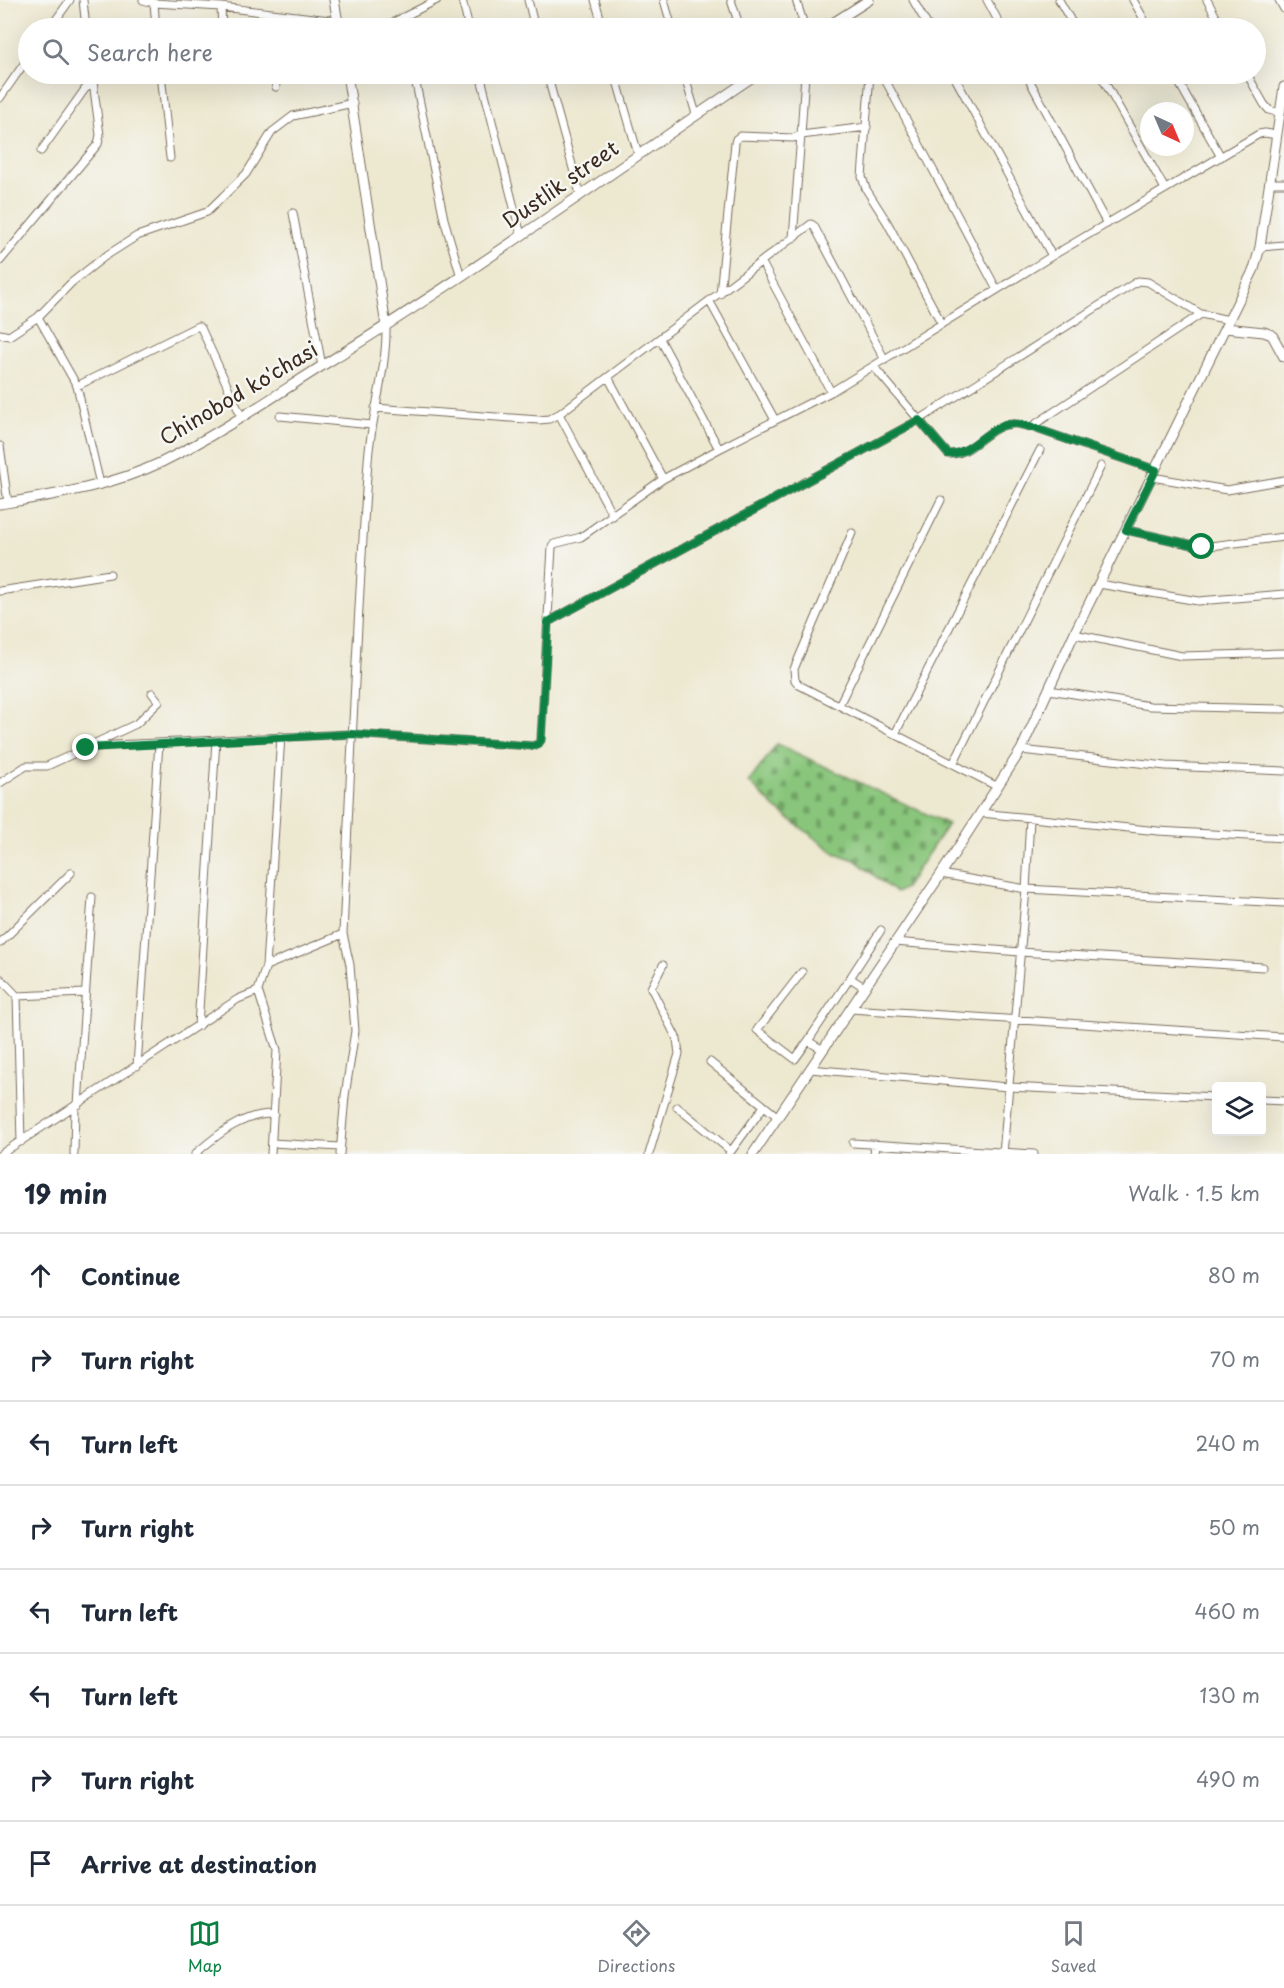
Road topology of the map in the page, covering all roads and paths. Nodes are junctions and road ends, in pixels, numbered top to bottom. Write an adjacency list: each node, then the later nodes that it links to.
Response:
1 (70, 0): 27 (street)
2 (83, 0): 28 (street)
3 (143, 0): 20 (street)
4 (334, 0): 33 (street)
5 (417, 0): 23 (street)
6 (437, 0): 23 (street)
7 (462, 0): 34 (street)
8 (528, 0): 35 (street)
9 (595, 0): 36 (street)
10 (664, 0): 37 (street)
11 (731, 0): 38 (street)
12 (796, 0): 39 (street)
13 (869, 0): 21 (street)
14 (913, 0): 41 (street)
15 (987, 0): 42 (street)
16 (1059, 0): 43 (street)
17 (1133, 0): 44 (street)
18 (1207, 0): 45 (street)
19 (1279, 0): 24 (street)
20 (154, 3): 22 (street); 29 (street)
21 (858, 3): 40 (street)
22 (221, 7): 25 (street); 30 (street)
23 (419, 9): 26 (street)
24 (1284, 9)
25 (271, 13): 31 (street); 32 (street)
26 (403, 17)
27 (57, 18)
28 (85, 18)
29 (155, 18)
30 (222, 18)
31 (271, 18)
32 (299, 18)
33 (338, 18)
34 (466, 18)
35 (532, 18)
36 (600, 18)
37 (669, 18)
38 (737, 18)
39 (802, 18)
40 (838, 18)
41 (923, 18)
42 (997, 18)
43 (1069, 18)
44 (1143, 18)
45 (1217, 18)
46 (18, 72): 68 (street)
47 (91, 84): 75 (street)
48 (93, 84): 90 (street)
49 (162, 84): 78 (street)
50 (276, 84): 66 (street)
51 (349, 84): 69 (street)
52 (416, 84): 92 (street)
53 (482, 84): 85 (street)
54 (551, 84): 82 (street)
55 (618, 84): 76 (street)
56 (687, 84): 71 (street)
57 (740, 84): 71 (street, Dustlik street)
58 (804, 84): 73 (street)
59 (869, 84): 72 (street)
60 (887, 84): 93 (street)
61 (958, 84): 89 (street)
62 (1031, 84): 84 (street)
63 (1106, 84): 81 (street)
64 (1180, 84): 77 (street)
65 (1253, 84): 70 (street)
66 (276, 87)
67 (1284, 87): 70 (street)
68 (0, 98)
69 (353, 103): 97 (street); 100 (street)
70 (1280, 112): 74 (street)
71 (696, 114): 76 (street, Dustlik street)
72 (867, 127): 73 (street); 98 (street)
73 (801, 135): 86 (street); 94 (street)
74 (1277, 135): 77 (street); 79 (street)
75 (41, 151)
76 (638, 154): 82 (street, Dustlik street)
77 (1221, 157): 81 (street)
78 (170, 158)
79 (1270, 183): 80 (street); 88 (street)
80 (1284, 183)
81 (1165, 189): 84 (street)
82 (580, 194): 85 (street, Dustlik street)
83 (293, 213): 105 (street)
84 (1107, 224): 89 (street)
85 (520, 235): 92 (street, Dustlik street)
86 (793, 238): 91 (street); 104 (street)
87 (1284, 245): 88 (street)
88 (1260, 247): 99 (street)
89 (1052, 256): 93 (street)
90 (0, 261)
91 (762, 263): 94 (street); 109 (street)
92 (461, 277): 100 (street, Dustlik street)
93 (997, 290): 98 (street)
94 (720, 294): 95 (street)
95 (710, 302): 102 (street); 114 (street)
96 (1201, 314): 99 (street); 115 (street); 117 (street)
97 (38, 317): 101 (street); 108 (street)
98 (942, 324): 104 (street)
99 (1227, 324): 103 (street); 122 (street)
100 (386, 326): 105 (street, Chinobod ko'chasi); 110 (street)
101 (0, 334)
102 (660, 339): 107 (street); 119 (street)
103 (1284, 357)
104 (885, 360): 106 (street)
105 (322, 366): 113 (street, Chinobod ko'chasi)
106 (874, 367): 109 (street); 115 (street)
107 (608, 377): 111 (street); 123 (street)
108 (77, 386): 113 (street); 125 (street)
109 (831, 392): 114 (street)
110 (375, 408): 111 (street); 116 (street)
111 (559, 414): 128 (street)
112 (280, 416): 116 (street)
113 (242, 418): 125 (street, Chinobod ko'chasi)
114 (775, 420): 119 (street)
115 (919, 420): 117 (street); 136 (street)
116 (372, 425): 143 (street)
117 (1031, 427): 122 (street)
118 (0, 446): 127 (street)
119 (719, 448): 123 (street)
120 (1040, 450): 144 (street)
121 (1101, 466): 150 (street)
122 (1154, 473): 124 (street); 129 (street)
123 (663, 479): 128 (street)
124 (1284, 480)
125 (100, 484): 127 (street, Chinobod ko'chasi)
126 (941, 500): 141 (street)
127 (4, 504)
128 (613, 516): 136 (street)
129 (1126, 530): 131 (street); 133 (street)
130 (852, 533): 141 (street)
131 (1284, 537)
132 (110, 574): 134 (street)
133 (1099, 584): 135 (street); 137 (street)
134 (0, 591)
135 (1284, 594)
136 (548, 622): 143 (street)
137 (1074, 634): 138 (street); 139 (street)
138 (1284, 653)
139 (1049, 690): 142 (street); 149 (street)
140 (152, 693): 148 (street)
141 (839, 705): 144 (street)
142 (1284, 709)
143 (351, 734): 145 (street); 163 (street)
144 (895, 734): 150 (street)
145 (280, 736): 146 (street); 168 (street)
146 (216, 740): 147 (street); 179 (street)
147 (159, 743): 148 (street); 184 (street)
148 (86, 748): 152 (street)
149 (1021, 750): 151 (street); 153 (street)
150 (953, 764): 153 (street)
151 (1284, 771)
152 (0, 783)
153 (998, 787): 154 (street)
154 (981, 813): 155 (street); 158 (street)
155 (1030, 819): 156 (street); 159 (street)
156 (1284, 838)
157 (70, 873): 165 (street)
158 (941, 874): 159 (street); 164 (street)
159 (1026, 889): 161 (street); 166 (street)
160 (92, 897): 175 (street)
161 (1284, 903)
162 (881, 930): 172 (street)
163 (343, 934): 168 (street); 199 (street)
164 (894, 942): 166 (street); 173 (street)
165 (0, 944)
166 (1020, 952): 169 (street); 178 (street)
167 (663, 964): 207 (street)
168 (266, 966): 174 (street)
169 (1263, 967)
170 (802, 972): 181 (street)
171 (0, 978): 176 (street)
172 (850, 978): 173 (street); 181 (street)
173 (864, 987): 177 (street)
174 (258, 991): 179 (street); 193 (street)
175 (85, 993): 176 (street); 190 (street)
176 (17, 996): 195 (street)
177 (850, 1009): 178 (street); 182 (street)
178 (1014, 1019): 180 (street); 186 (street)
179 (198, 1026): 184 (street)
180 (1284, 1037)
181 (808, 1041): 182 (street)
182 (823, 1050): 185 (street)
183 (710, 1062): 191 (street)
184 (137, 1066): 190 (street)
185 (810, 1069): 186 (street); 194 (street)
186 (1008, 1087): 187 (street); 202 (street)
187 (1212, 1097)
188 (1266, 1100): 189 (street)
189 (1284, 1101)
190 (76, 1106): 195 (street); 204 (street)
191 (764, 1106): 194 (street); 201 (street)
192 (676, 1107): 201 (street)
193 (274, 1114): 196 (street); 205 (street)
194 (778, 1117): 208 (street)
195 (21, 1142): 200 (street)
196 (272, 1143): 199 (street); 206 (street)
197 (853, 1143): 198 (street)
198 (875, 1144): 202 (street); 209 (street)
199 (340, 1150)
200 (10, 1152): 203 (street)
201 (730, 1153)
202 (1003, 1153): 210 (street)
203 (1, 1154)
204 (74, 1154)
205 (195, 1154)
206 (271, 1154)
207 (648, 1154)
208 (753, 1154)
209 (874, 1154)
210 (1034, 1154)

